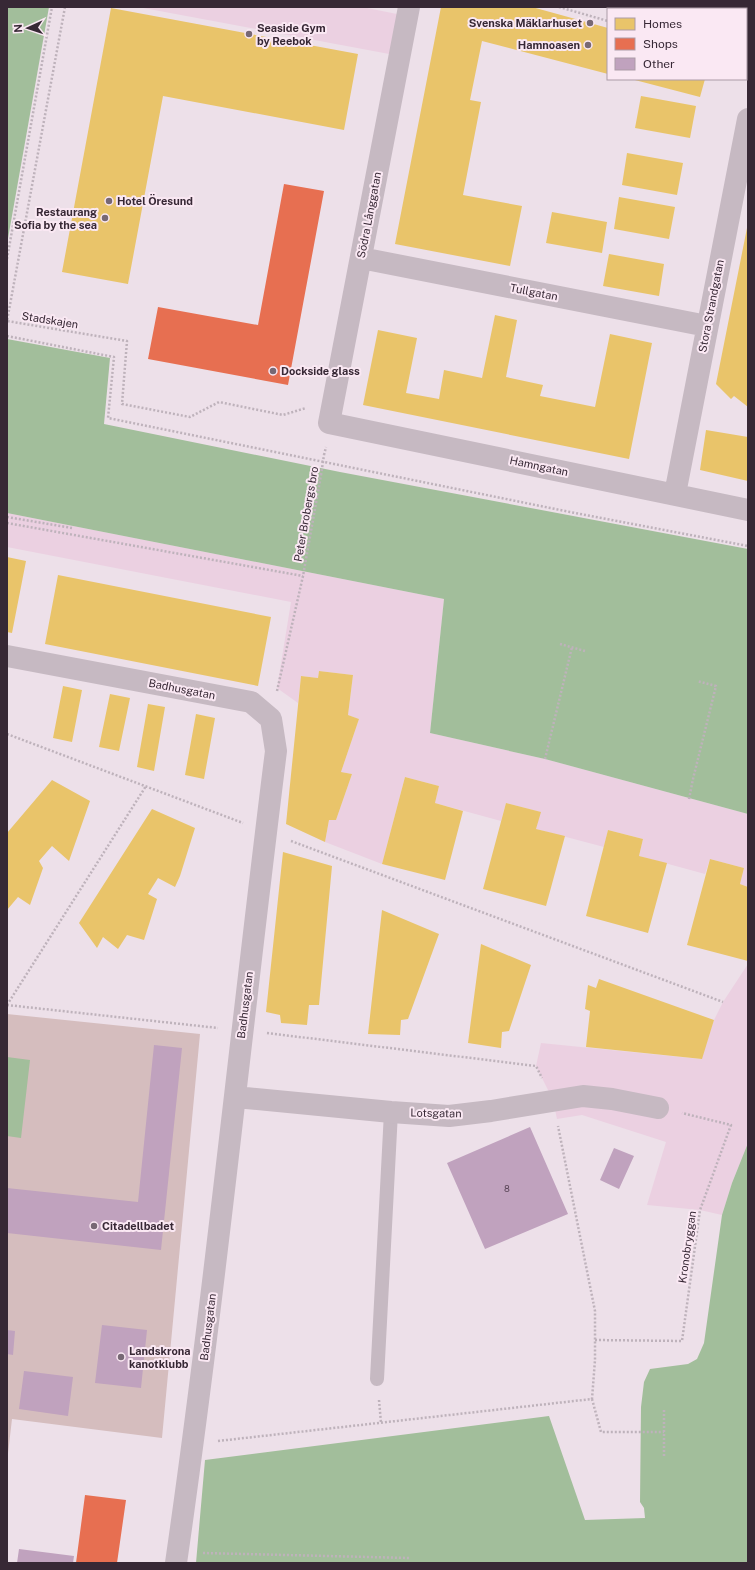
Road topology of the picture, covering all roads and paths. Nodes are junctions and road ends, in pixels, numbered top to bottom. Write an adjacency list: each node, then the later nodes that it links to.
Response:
1 (52, 7): 7 (path)
2 (65, 7): 11 (path, Stadskajen)
3 (409, 7): 8 (street, Södra Långgatan)
4 (559, 7): 5 (path)
5 (607, 21)
6 (748, 119): 9 (street, Stora Strandgatan)
7 (7, 258)
8 (361, 258): 9 (street, Tullgatan); 11 (street, Södra Långgatan)
9 (707, 326): 13 (street, Stora Strandgatan)
10 (7, 336): 18 (path)
11 (331, 415): 13 (street, Hamngatan)
12 (324, 455): 19 (path, Peter Brobergs bro, bridge)
13 (675, 494): 14 (street, Hamngatan)
14 (748, 510)
15 (7, 517): 17 (path)
16 (7, 523): 19 (path)
17 (72, 528)
18 (748, 546)
19 (303, 576): 25 (path, Peter Brobergs bro)
20 (560, 644): 21 (path)
21 (572, 647): 22 (path); 27 (path)
22 (585, 651)
23 (7, 656): 25 (street, Badhusgatan)
24 (697, 681): 29 (path)
25 (271, 719): 30 (street, Badhusgatan)
26 (7, 734): 28 (path)
27 (545, 759)
28 (146, 786): 30 (path); 32 (path)
29 (689, 799)
30 (266, 832): 31 (path); 33 (street, Badhusgatan)
31 (723, 1002)
32 (7, 1005): 33 (path)
33 (242, 1030): 34 (street, Badhusgatan); 35 (path)
34 (236, 1097): 37 (street, Lotsgatan); 43 (street, Badhusgatan)
35 (553, 1100): 36 (street, Lotsgatan); 37 (street, Lotsgatan); 38 (path)
36 (658, 1108): 38 (path, Kronobryggan)
37 (391, 1112): 39 (lane)
38 (595, 1340): 40 (path)
39 (377, 1379)
40 (592, 1399): 42 (path); 43 (path)
41 (664, 1409): 42 (path)
42 (664, 1432): 44 (path)
43 (194, 1444): 47 (street, Badhusgatan)
44 (664, 1456)
45 (197, 1553): 46 (path)
46 (410, 1558)
47 (176, 1563)

